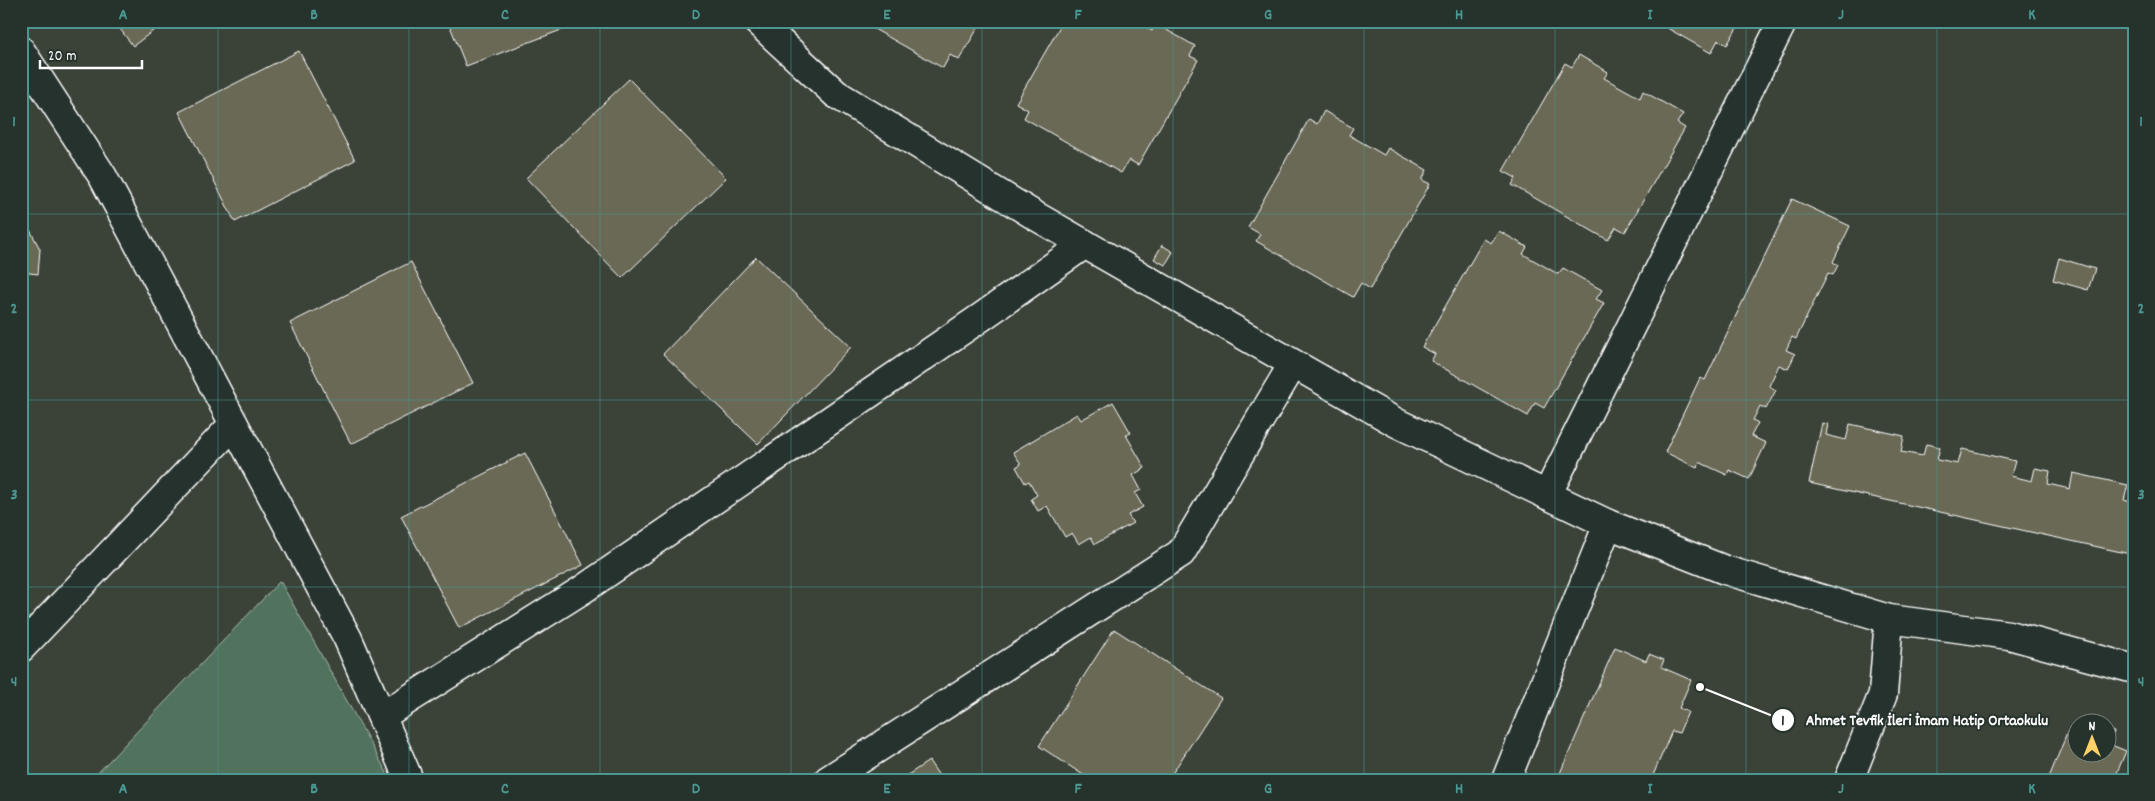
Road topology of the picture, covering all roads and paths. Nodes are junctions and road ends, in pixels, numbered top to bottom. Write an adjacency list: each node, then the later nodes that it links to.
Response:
1 (757, 21): 4 (street)
2 (1783, 21): 7 (street)
3 (21, 51): 6 (street)
4 (1085, 244): 5 (street); 12 (street)
5 (1293, 364): 7 (street); 14 (street)
6 (234, 424): 10 (street); 12 (street)
7 (1547, 495): 8 (street)
8 (1608, 524): 9 (street); 15 (street)
9 (1889, 619): 11 (street); 16 (street)
10 (21, 648)
11 (2134, 669)
12 (382, 716): 13 (street)
13 (409, 780)
14 (828, 780)
15 (1506, 780)
16 (1849, 780)

